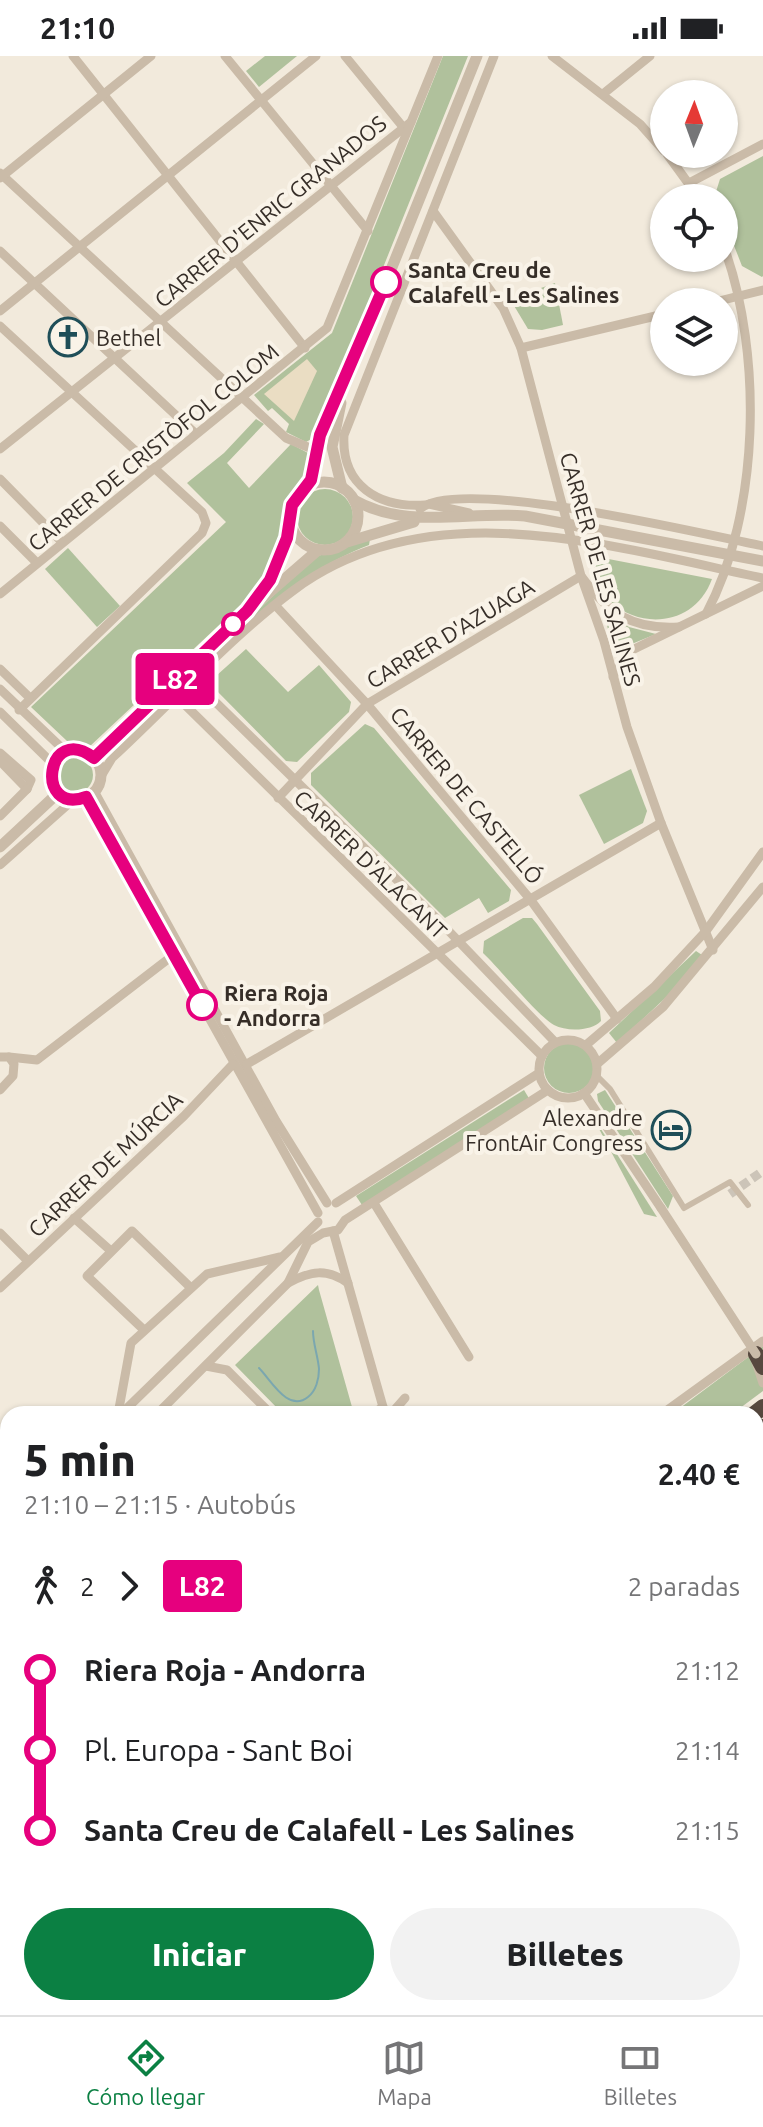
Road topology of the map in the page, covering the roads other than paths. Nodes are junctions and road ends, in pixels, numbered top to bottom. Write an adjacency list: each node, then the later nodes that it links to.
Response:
1 (73, 56): 11 (street)
2 (151, 56): 11 (street)
3 (225, 56): 13 (street)
4 (316, 56): 13 (street)
5 (345, 56): 15 (street)
6 (438, 56): 14 (street)
7 (477, 56): 39 (street)
8 (494, 56): 23 (street)
9 (552, 56): 12 (street)
10 (650, 56): 12 (street)
11 (104, 94): 19 (street); 20 (street)
12 (603, 94): 16 (street)
13 (261, 99): 19 (street); 22 (street)
14 (413, 120): 15 (street, CARRER D'ENRIC GRANADOS); 24 (street)
15 (403, 127): 22 (street, CARRER D'ENRIC GRANADOS)
16 (650, 137)
17 (763, 144): 21 (street)
18 (679, 168): 21 (street)
19 (168, 175): 25 (street); 27 (street)
20 (1, 176): 25 (street)
21 (691, 182)
22 (330, 185): 24 (street); 27 (street, CARRER D'ENRIC GRANADOS)
23 (433, 211): 37 (street, CARRER DE LES SALINES); 41 (street)
24 (368, 231): 36 (street, CARRER DE CRISTÒFOL COLOM)
25 (81, 248): 29 (street); 34 (street)
26 (0, 251): 29 (street)
27 (235, 261): 34 (street, CARRER D'ENRIC GRANADOS); 36 (street)
28 (732, 272): 31 (street)
29 (35, 283): 32 (street); 38 (street)
30 (763, 290): 31 (street)
31 (740, 296): 63 (street)
32 (0, 311)
33 (650, 317): 37 (street)
34 (161, 320): 38 (street, CARRER D'ENRIC GRANADOS); 42 (street)
35 (0, 326): 40 (street)
36 (305, 348): 42 (street, CARRER DE CRISTÒFOL COLOM)
37 (521, 348): 53 (street, CARRER DE LES SALINES)
38 (115, 358): 40 (street, CARRER D'ENRIC GRANADOS); 44 (street)
39 (347, 378): 43 (street); 46 (street)
40 (71, 392): 45 (street, CARRER D'ENRIC GRANADOS); 47 (street)
41 (359, 393): 43 (street); 52 (street)
42 (244, 396): 44 (street, CARRER DE CRISTÒFOL COLOM); 46 (street)
43 (339, 410): 50 (street)
44 (196, 434): 47 (street, CARRER DE CRISTÒFOL COLOM)
45 (0, 449)
46 (317, 451): 49 (street)
47 (154, 467): 65 (street, CARRER DE CRISTÒFOL COLOM); 87 (street)
48 (0, 479): 65 (street)
49 (305, 488): 50 (street); 57 (street)
50 (342, 488): 51 (street)
51 (354, 500): 55 (street); 66 (street)
52 (426, 504): 53 (street); 54 (street); 55 (street)
53 (564, 508): 58 (street, CARRER DE LES SALINES); 63 (street)
54 (473, 514): 56 (street); 58 (street)
55 (399, 517): 56 (street)
56 (425, 518): 60 (street)
57 (291, 524): 68 (street); 78 (street)
58 (568, 525): 61 (street); 64 (street, CARRER DE LES SALINES)
59 (0, 526): 71 (street)
60 (393, 529): 62 (street); 66 (street)
61 (600, 530): 64 (street); 69 (street)
62 (420, 538): 64 (street); 77 (street)
63 (735, 540): 67 (street); 69 (street)
64 (574, 541): 72 (street); 73 (street, CARRER DE LES SALINES)
65 (62, 542): 71 (street, CARRER DE CRISTÒFOL COLOM)
66 (346, 543): 68 (street)
67 (763, 546)
68 (318, 550): 78 (street)
69 (732, 555): 70 (street); 72 (street)
70 (763, 561)
71 (37, 563): 76 (street, CARRER DE CRISTÒFOL COLOM)
72 (727, 570): 74 (street); 79 (street)
73 (581, 576): 80 (street); 81 (street, CARRER DE LES SALINES); 90 (street, CARRER D'AZUAGA)
74 (763, 578)
75 (763, 586): 79 (street)
76 (0, 594)
77 (275, 605): 85 (street); 90 (street, CARRER DE CASTELLÓ)
78 (247, 611): 96 (street)
79 (706, 614): 80 (street)
80 (679, 627): 82 (street)
81 (604, 641): 82 (street); 84 (street, CARRER DE LES SALINES)
82 (626, 653): 84 (street)
83 (0, 669): 87 (street)
84 (613, 678): 107 (street, CARRER DE LES SALINES)
85 (194, 681): 88 (street); 100 (street, CARRER D'ALACANT)
86 (0, 689): 91 (street)
87 (29, 697): 91 (street)
88 (177, 697): 99 (street); 104 (street, CARRER D'ALACANT)
89 (0, 698): 91 (street)
90 (367, 704): 100 (street, CARRER D'AZUAGA); 112 (street, CARRER DE CASTELLÓ)
91 (19, 710): 93 (street)
92 (1, 716): 93 (street); 98 (street)
93 (40, 729): 94 (street)
94 (66, 752): 96 (street); 98 (street)
95 (0, 753): 101 (street)
96 (94, 758): 99 (street)
97 (0, 761): 101 (street)
98 (53, 764): 102 (street)
99 (100, 778): 103 (street)
100 (295, 779): 104 (street, CARRER D'AZUAGA); 114 (street, CARRER D'ALACANT)
101 (27, 789): 106 (street)
102 (58, 793): 105 (street); 108 (street)
103 (90, 794): 105 (street); 116 (street); 124 (street)
104 (278, 798): 117 (street, CARRER D'ALACANT)
105 (73, 800): 110 (street)
106 (0, 816)
107 (661, 823): 112 (street); 113 (street, CARRER DE LES SALINES)
108 (0, 847)
109 (763, 852): 113 (street)
110 (0, 865)
111 (763, 887): 115 (street)
112 (530, 899): 114 (street); 118 (street, CARRER DE CASTELLÓ)
113 (706, 931): 115 (street, CARRER DE LES SALINES); 118 (street)
114 (458, 941): 117 (street); 119 (street, CARRER D'ALACANT)
115 (713, 950): 125 (street)
116 (176, 953): 122 (street); 123 (street)
117 (436, 953): 121 (street, CARRER D'ALACANT); 124 (street)
118 (617, 1019): 120 (street)
119 (555, 1042): 120 (street); 121 (street)
120 (586, 1045): 125 (street)
121 (542, 1056): 126 (street)
122 (4, 1057): 128 (street)
123 (233, 1064): 134 (street, CARRER DE MÚRCIA); 135 (street)
124 (247, 1064): 131 (street)
125 (597, 1064): 127 (street)
126 (539, 1073): 129 (street); 131 (street)
127 (597, 1076): 130 (street); 133 (street)
128 (0, 1090)
129 (548, 1090): 130 (street); 132 (street)
130 (584, 1093): 149 (street, bridge)
131 (332, 1203): 135 (street); 136 (street)
132 (374, 1203): 136 (street); 148 (street)
133 (748, 1205)
134 (74, 1218): 139 (street); 141 (street, CARRER DE MÚRCIA)
135 (318, 1218): 137 (street); 140 (street)
136 (345, 1220): 137 (street)
137 (331, 1231): 142 (street); 143 (street)
138 (0, 1233): 141 (street)
139 (111, 1251): 144 (street); 146 (street)
140 (280, 1257): 144 (street); 154 (street)
141 (28, 1261): 145 (street, CARRER DE MÚRCIA)
142 (288, 1283): 143 (street); 147 (street)
143 (349, 1283): 157 (street)
144 (190, 1287): 146 (street)
145 (0, 1288)
146 (144, 1330): 153 (street)
147 (225, 1347): 150 (street); 151 (street)
148 (469, 1357)
149 (761, 1364): 159 (street)
150 (206, 1366): 151 (street); 155 (street)
151 (227, 1370): 156 (street)
152 (405, 1398): 158 (street)
153 (121, 1406)
154 (128, 1406)
155 (165, 1406)
156 (263, 1406)
157 (384, 1406)
158 (394, 1406)
159 (678, 1406)

